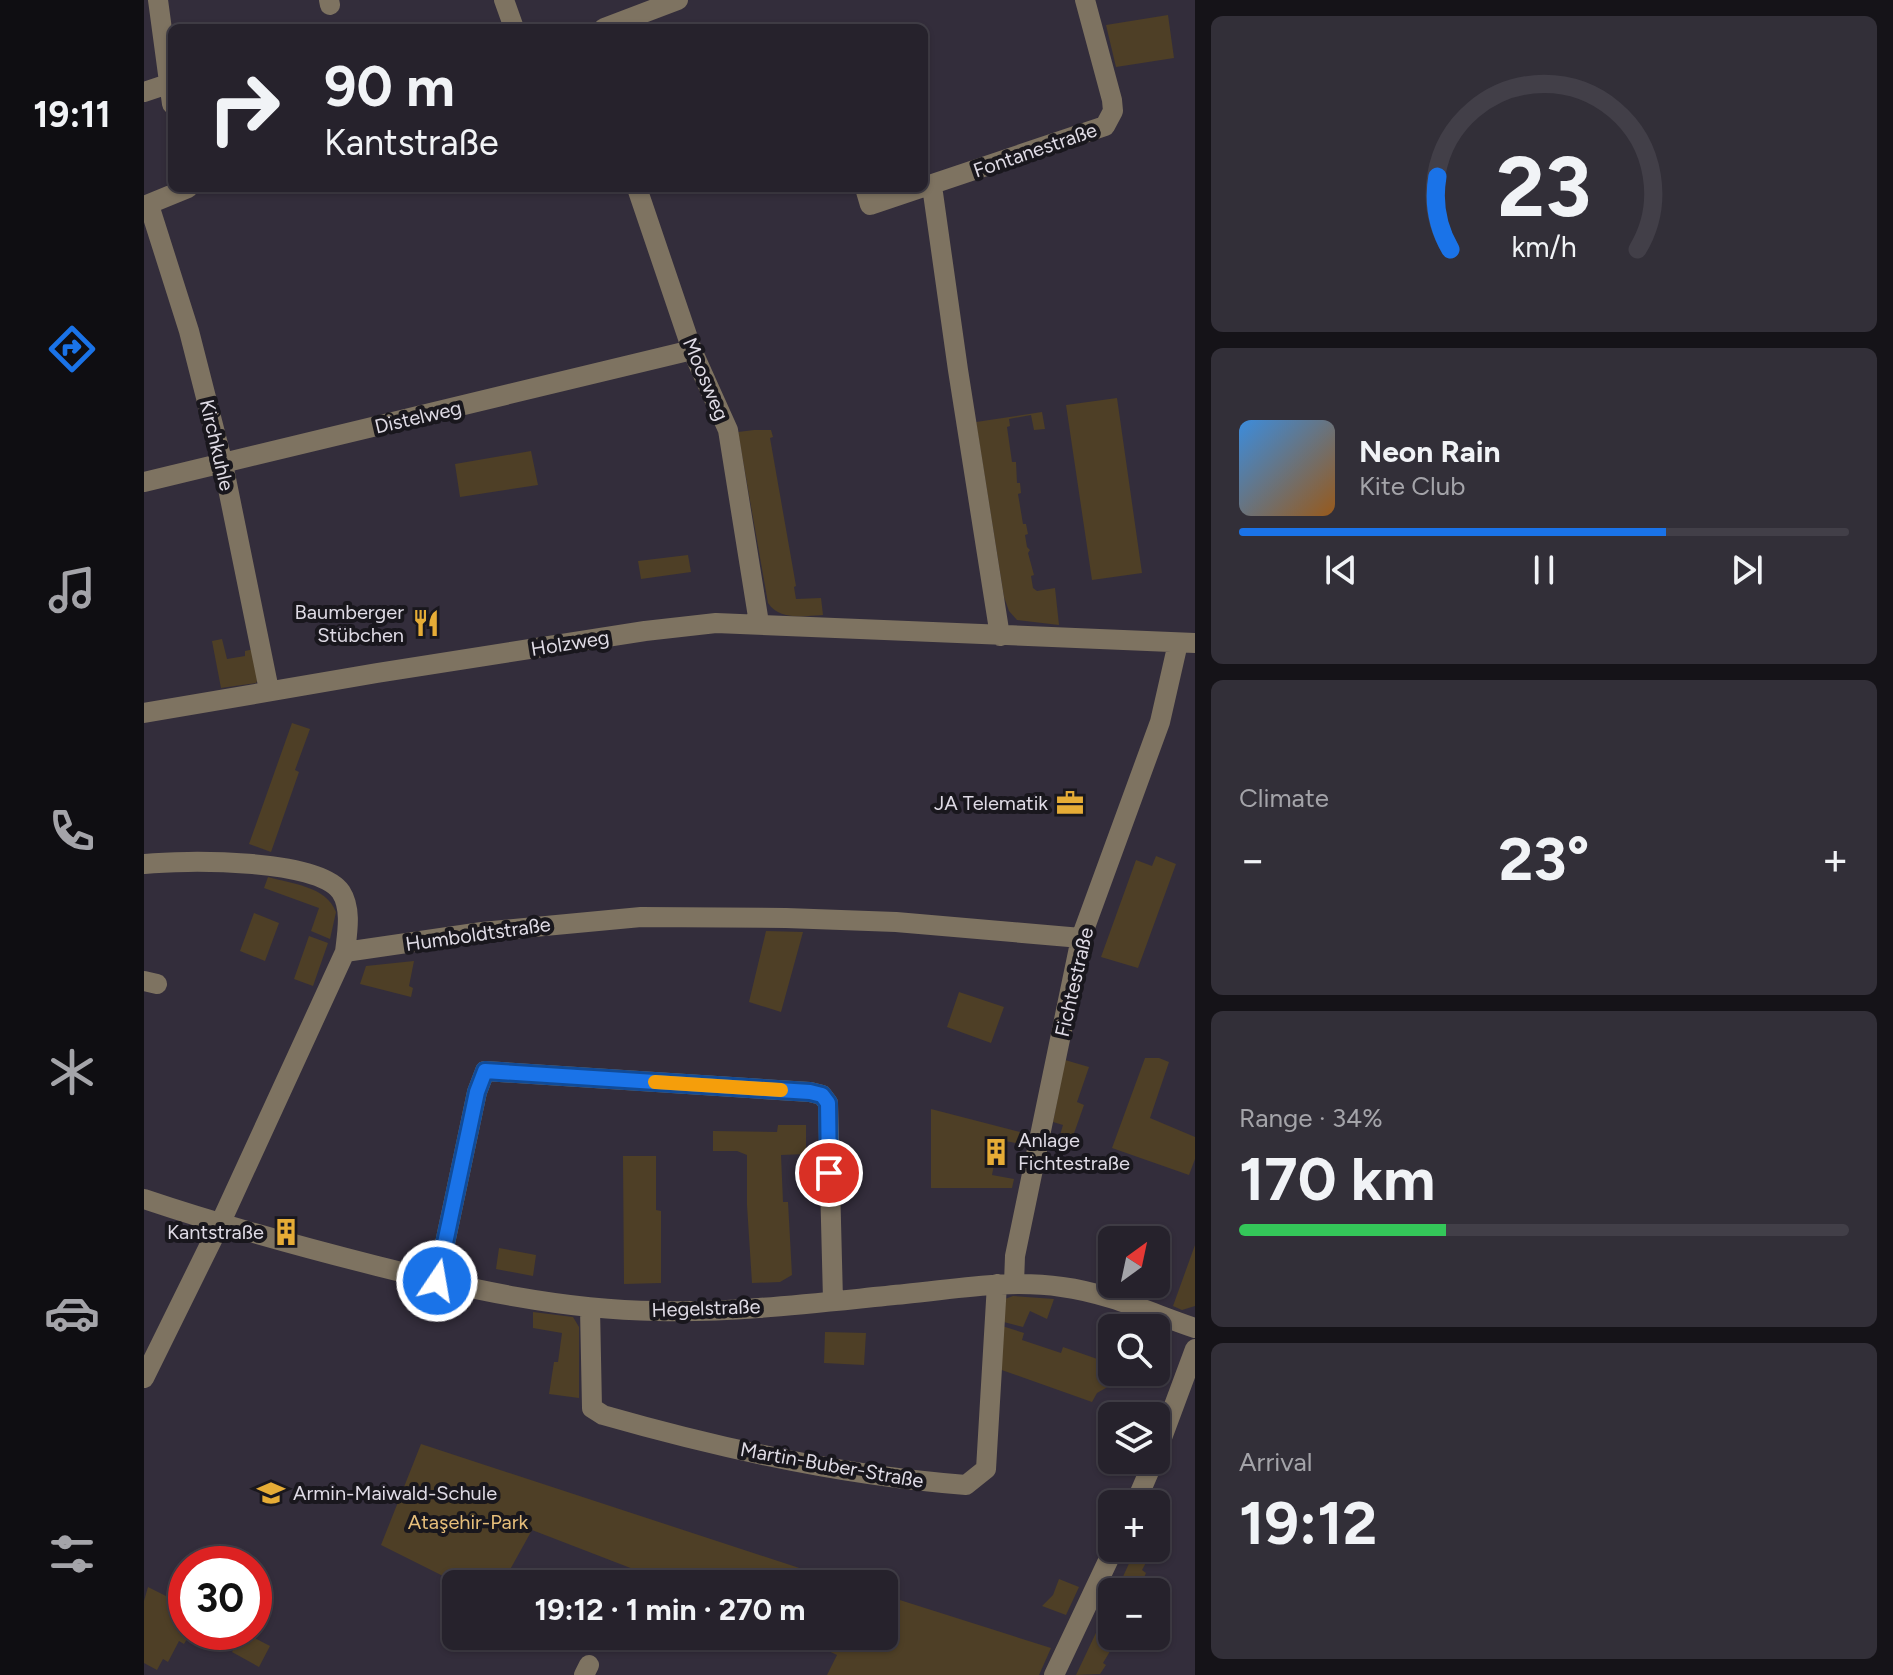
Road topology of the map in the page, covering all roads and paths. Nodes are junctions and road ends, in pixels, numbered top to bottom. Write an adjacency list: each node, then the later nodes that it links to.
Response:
1 (159, 0): 7 (street)
2 (504, 0): 5 (street)
3 (678, 0): 6 (street)
4 (1085, 0): 9 (street, Fontanestraße)
5 (513, 24)
6 (615, 24)
7 (168, 84): 8 (street)
8 (144, 92)
9 (932, 186): 10 (street, Fontanestraße); 20 (street)
10 (928, 187)
11 (179, 192): 15 (street)
12 (638, 192): 16 (street, Moosweg)
13 (866, 192): 14 (street, Fontanestraße)
14 (912, 192)
15 (146, 206): 17 (street, Kirchkuhle)
16 (692, 350): 17 (street, Distelweg); 19 (street, Moosweg)
17 (223, 464): 18 (street, Distelweg); 22 (street, Kirchkuhle)
18 (144, 482)
19 (759, 623): 20 (street, Holzweg); 22 (street, Holzweg)
20 (1000, 636): 21 (street, Holzweg)
21 (1187, 643): 25 (street, Fichtestraße)
22 (269, 690): 23 (street, Holzweg)
23 (144, 713)
24 (144, 864): 26 (street)
25 (1081, 938): 26 (street, Humboldtstraße); 30 (street, Fichtestraße)
26 (345, 952): 28 (street)
27 (144, 1199): 28 (street, Hegelstraße)
28 (220, 1224): 29 (street, Hegelstraße); 35 (street)
29 (437, 1281): 31 (street); 32 (street, Hegelstraße)
30 (1006, 1284): 31 (street, Hegelstraße); 32 (street, Martin-Buber-Straße); 33 (street, Hegelstraße)
31 (833, 1300): 32 (street, Hegelstraße)
32 (590, 1308)
33 (1195, 1328)
34 (1195, 1349): 36 (street)
35 (144, 1378)
36 (1170, 1416)
37 (1107, 1562): 38 (street)
38 (1054, 1675)

